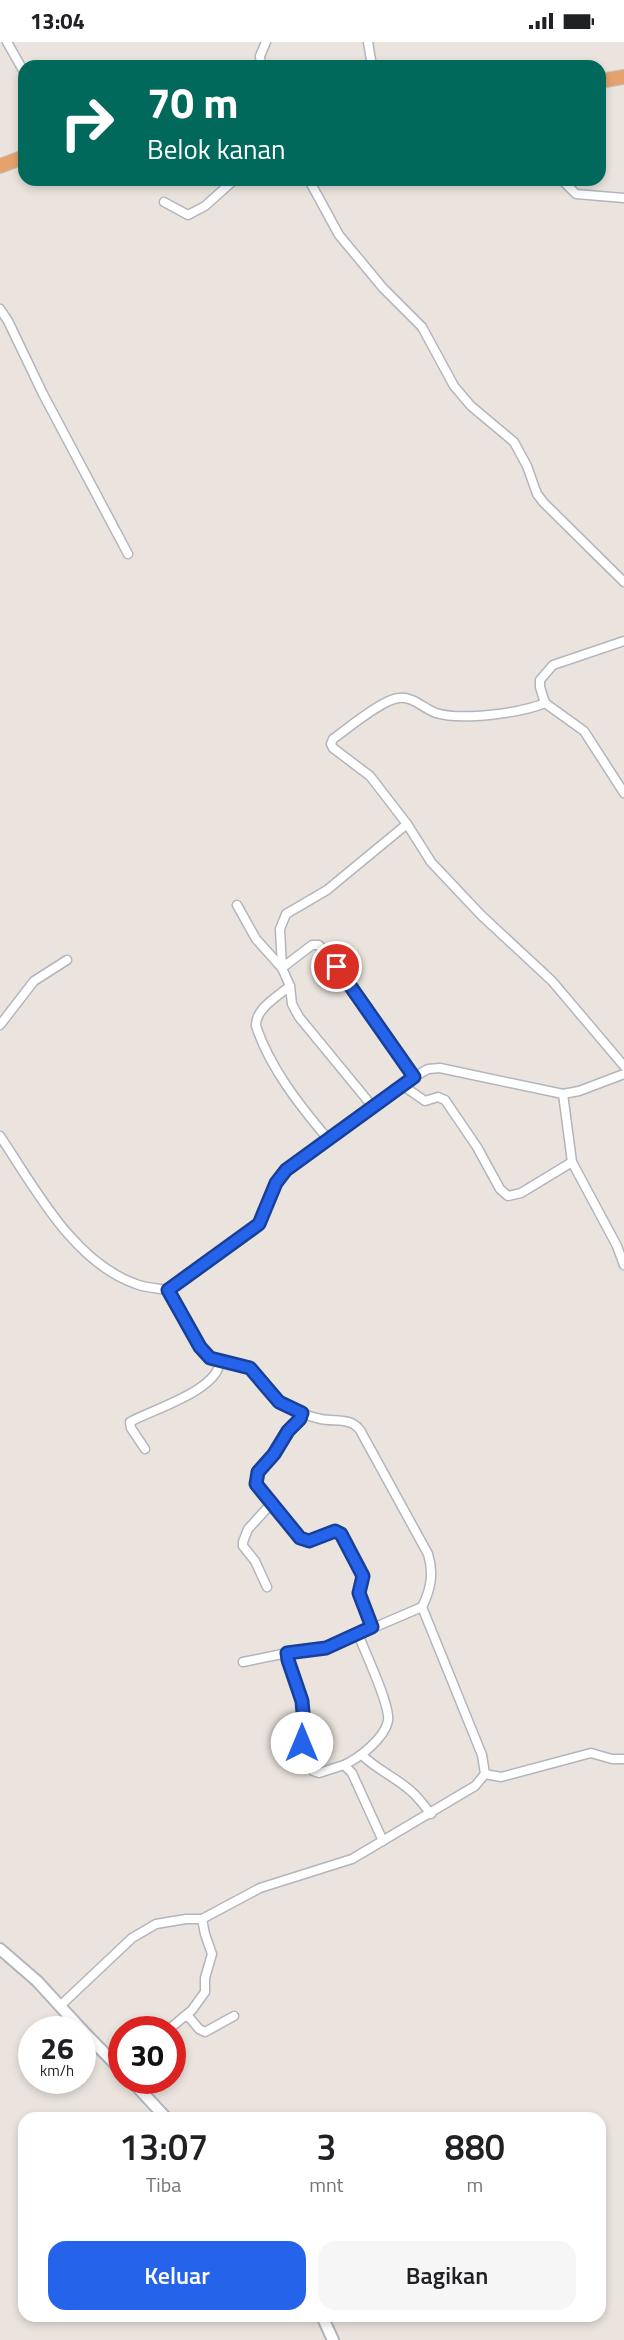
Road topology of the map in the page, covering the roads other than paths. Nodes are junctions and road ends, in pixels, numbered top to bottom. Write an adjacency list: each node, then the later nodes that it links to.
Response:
1 (7, 42): 6 (street)
2 (266, 42): 4 (street)
3 (368, 42): 5 (street)
4 (261, 60)
5 (371, 60)
6 (18, 61)
7 (624, 77): 8 (highway)
8 (606, 80)
9 (18, 159): 10 (highway)
10 (0, 166)
11 (227, 186): 15 (street)
12 (312, 186): 19 (street)
13 (568, 186): 14 (street)
14 (624, 198)
15 (164, 202)
16 (0, 309): 17 (street)
17 (4, 323): 18 (street)
18 (128, 554)
19 (624, 582)
20 (624, 641): 21 (street)
21 (545, 703): 22 (street); 23 (street)
22 (624, 793)
23 (406, 824): 26 (street); 29 (street)
24 (237, 905): 26 (street)
25 (67, 960): 28 (street)
26 (282, 968): 27 (street); 31 (street)
27 (290, 986): 34 (street); 36 (street)
28 (0, 1025)
29 (624, 1066)
30 (624, 1074): 33 (street)
31 (414, 1077): 32 (street); 33 (street)
32 (402, 1085): 34 (street); 37 (street)
33 (563, 1094): 37 (street)
34 (373, 1107): 36 (street)
35 (0, 1136): 39 (street)
36 (328, 1139): 39 (street)
37 (572, 1162): 38 (street)
38 (624, 1265)
39 (168, 1290): 40 (street)
40 (220, 1360): 41 (street); 42 (street)
41 (302, 1413): 43 (street); 45 (street)
42 (145, 1449)
43 (271, 1504): 44 (street); 46 (street)
44 (267, 1587)
45 (422, 1607): 46 (street); 53 (street)
46 (372, 1627): 47 (street)
47 (358, 1634): 48 (street); 50 (street)
48 (287, 1653): 49 (street); 52 (street)
49 (243, 1662)
50 (362, 1755): 52 (street); 54 (street)
51 (624, 1759): 53 (street)
52 (344, 1766): 55 (street)
53 (485, 1774): 54 (street)
54 (431, 1814): 55 (street)
55 (383, 1841): 56 (street)
56 (202, 1919): 58 (street); 60 (street)
57 (0, 1949): 58 (street)
58 (60, 2006): 59 (street)
59 (69, 2016)
60 (185, 2016)
61 (234, 2016): 62 (street)
62 (186, 2017)
63 (96, 2044): 64 (street)
64 (108, 2056)
65 (144, 2094): 66 (street)
66 (160, 2112)
67 (325, 2322): 68 (street)
68 (333, 2340)

